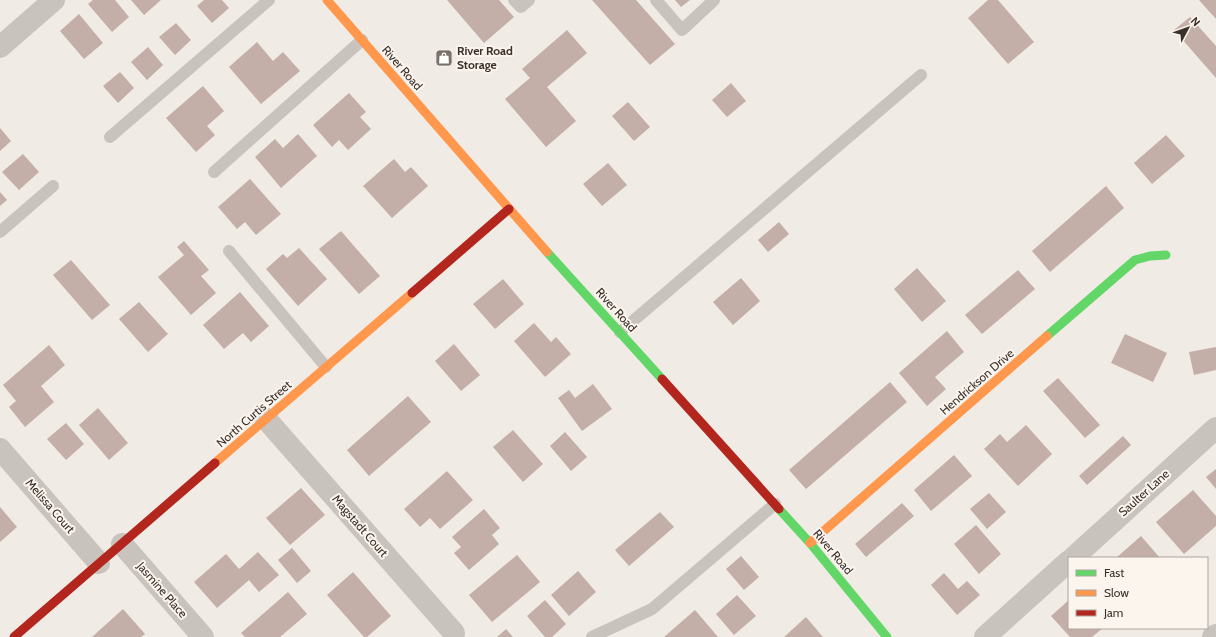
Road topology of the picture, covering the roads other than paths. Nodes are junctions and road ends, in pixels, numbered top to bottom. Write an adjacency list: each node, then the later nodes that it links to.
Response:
1 (54, 0): 9 (street)
2 (268, 0): 11 (lane)
3 (327, 0): 8 (street, River Road)
4 (514, 0): 5 (lane)
5 (529, 0)
6 (656, 0): 7 (lane)
7 (714, 0)
8 (362, 40): 12 (lane); 14 (street, River Road)
9 (0, 47)
10 (921, 75): 18 (lane)
11 (110, 137)
12 (214, 172)
13 (53, 186): 15 (lane)
14 (509, 209): 18 (street, River Road); 19 (street, North Curtis Street)
15 (0, 232)
16 (229, 251): 19 (lane)
17 (1166, 255): 24 (street, Hendrickson Drive)
18 (620, 332): 23 (street, River Road)
19 (326, 367): 20 (street, North Curtis Street)
20 (266, 419): 25 (street, North Curtis Street); 29 (street, Magstadt Court)
21 (1216, 428): 26 (street, Saulter Lane)
22 (0, 449): 28 (street, Melissa Court)
23 (775, 504): 24 (street, River Road); 33 (lane)
24 (810, 543): 34 (street, River Road)
25 (122, 544): 28 (street, North Curtis Street); 32 (street, Jasmine Place)
26 (1073, 557)
27 (1068, 562): 35 (street)
28 (99, 563): 31 (street, North Curtis Street)
29 (454, 633)
30 (1216, 635): 36 (street)
31 (14, 637)
32 (203, 637)
33 (592, 637)
34 (887, 637)
35 (985, 637)
36 (1213, 637)

